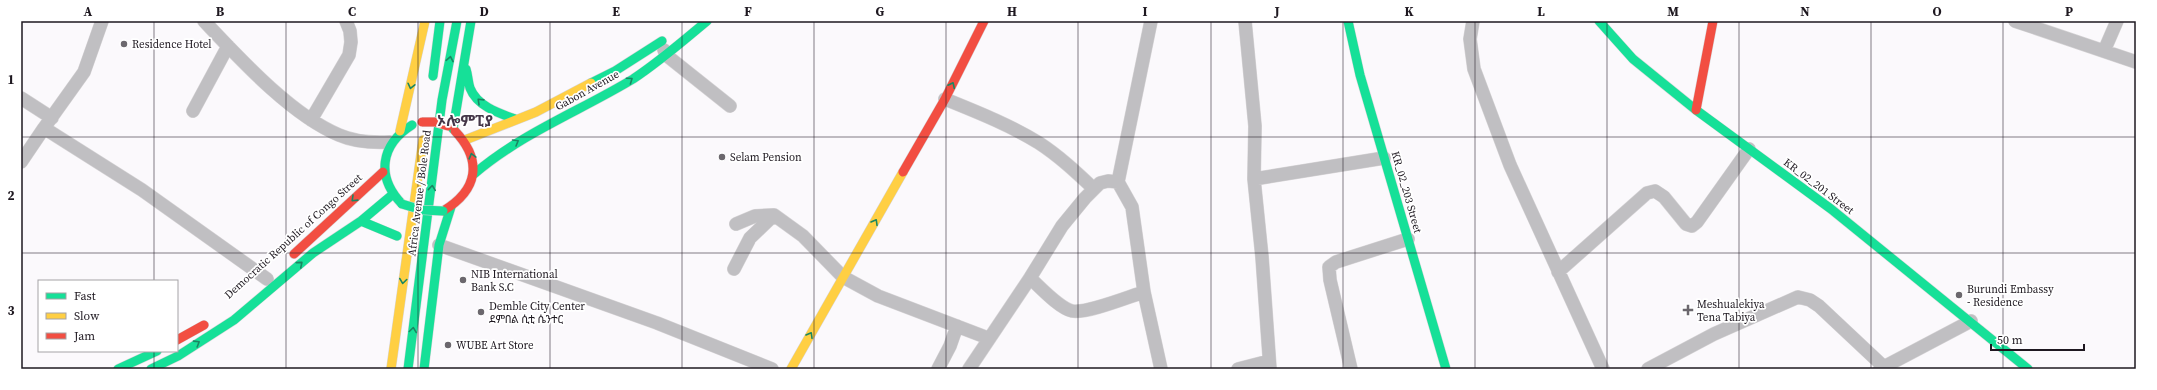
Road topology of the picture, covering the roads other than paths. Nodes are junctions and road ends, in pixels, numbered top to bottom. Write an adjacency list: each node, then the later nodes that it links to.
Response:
1 (102, 21): 31 (street)
2 (204, 21): 19 (street)
3 (346, 21): 33 (street)
4 (425, 21): 36 (main road, one-way to 36)
5 (440, 21): 24 (main road)
6 (457, 21): 76 (main road, Africa Avenue / Bole Road, one-way to 6)
7 (471, 21): 23 (main road)
8 (707, 21): 21 (main road, Gabon Avenue)
9 (984, 21): 26 (main road, one-way to 9)
10 (1151, 21): 45 (street)
11 (1245, 21): 44 (street)
12 (1348, 21): 40 (main road, KR_02_203 Street)
13 (1473, 21): 60 (street)
14 (1599, 21): 28 (main road, KR_02_201 Street)
15 (1713, 21): 28 (main road)
16 (2014, 21): 20 (street)
17 (2117, 21): 20 (street)
18 (665, 38): 21 (street); 32 (main road, Gabon Avenue)
19 (228, 46): 29 (street); 33 (street)
20 (2104, 51): 22 (street)
21 (666, 55): 27 (street); 43 (main road, Gabon Avenue, one-way to 21)
22 (2136, 62)
23 (465, 64): 32 (main road, one-way to 23); 35 (main road)
24 (431, 88)
25 (21, 98): 31 (street)
26 (946, 99): 46 (street); 61 (main road, one-way to 26)
27 (730, 106)
28 (1696, 110): 39 (main road, KR_02_201 Street)
29 (193, 111)
30 (428, 112): 75 (main road, Africa Avenue / Bole Road, one-way to 75)
31 (52, 118): 34 (street)
32 (514, 119): 37 (main road, Gabon Avenue)
33 (310, 120): 38 (street)
34 (44, 128): 41 (street); 63 (street)
35 (452, 129): 36 (main road, bridge); 37 (main road)
36 (400, 131): 38 (main road)
37 (465, 140): 43 (main road, one-way to 37)
38 (390, 142): 42 (main road)
39 (1749, 149): 60 (street); 66 (main road, KR_02_201 Street)
40 (1384, 158): 44 (street); 56 (main road, KR_02_203 Street)
41 (21, 162)
42 (383, 172): 47 (main road); 53 (main road, Democratic Republic of Congo Street, one-way to 53)
43 (474, 174): 48 (main road)
44 (1254, 179): 71 (street)
45 (1118, 182): 46 (street); 64 (street)
46 (1093, 188): 62 (street)
47 (398, 200): 48 (main road, bridge); 49 (main road); 51 (main road)
48 (450, 207): 57 (main road)
49 (398, 214)
50 (774, 215): 52 (street); 59 (street); 61 (street)
51 (361, 221): 54 (main road); 55 (main road)
52 (736, 224)
53 (323, 226): 55 (main road); 58 (main road, Democratic Republic of Congo Street)
54 (396, 236)
55 (331, 239): 74 (main road, one-way to 55)
56 (1408, 240): 84 (street); 85 (main road, KR_02_203 Street)
57 (439, 244): 77 (main road); 78 (street)
58 (286, 261)
59 (734, 269)
60 (1558, 272): 86 (street)
61 (843, 277): 67 (street); 79 (main road, one-way to 61)
62 (1030, 278): 64 (street); 68 (street)
63 (266, 279)
64 (1144, 292): 82 (street)
65 (213, 320): 69 (main road)
66 (1971, 321): 72 (street); 88 (main road, KR_02_201 Street)
67 (957, 326): 68 (street); 80 (street)
68 (988, 338): 81 (street)
69 (178, 339)
70 (155, 352): 73 (main road)
71 (1269, 365): 83 (street)
72 (1882, 368): 87 (street)
73 (118, 369)
74 (151, 369)
75 (391, 369)
76 (408, 369)
77 (424, 369)
78 (772, 369)
79 (791, 369)
80 (938, 369)
81 (969, 369)
82 (1161, 369)
83 (1238, 369)
84 (1351, 369)
85 (1446, 369)
86 (1603, 369)
87 (1648, 369)
88 (2028, 369)

